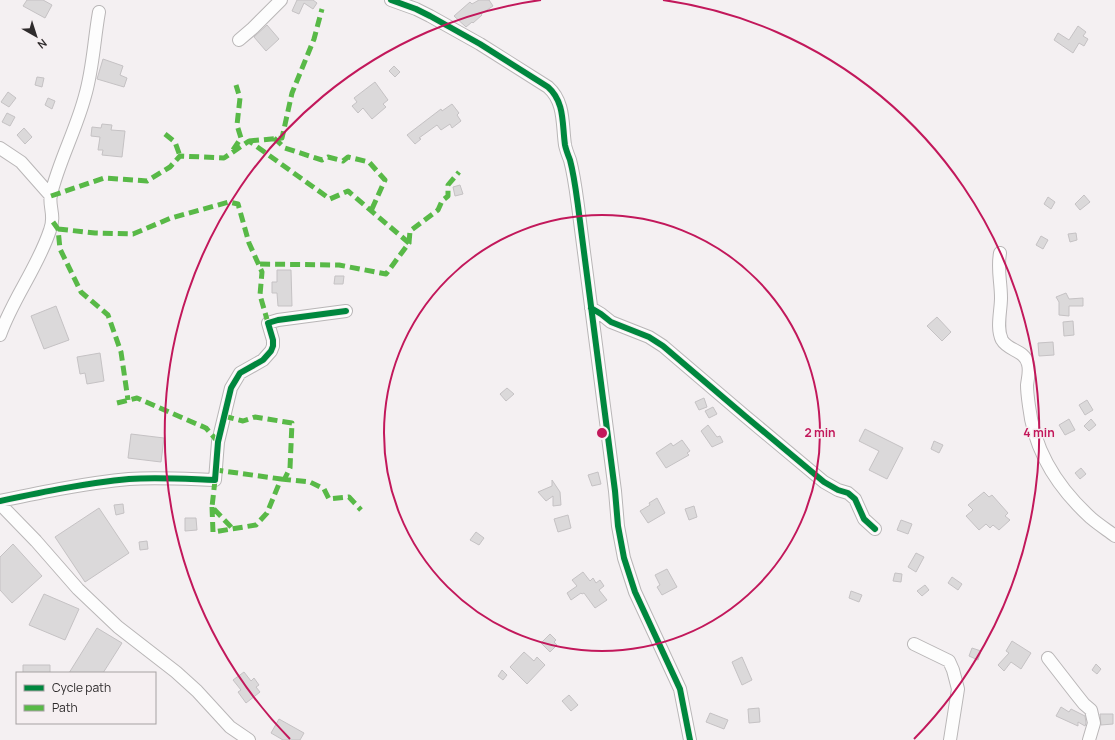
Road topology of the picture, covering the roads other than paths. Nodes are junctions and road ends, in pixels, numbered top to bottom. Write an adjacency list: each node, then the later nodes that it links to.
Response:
1 (280, 0): 4 (street)
2 (392, 0): 8 (street)
3 (99, 12): 6 (street)
4 (239, 40)
5 (0, 148): 6 (street)
6 (51, 196): 10 (street)
7 (1000, 253): 14 (street)
8 (591, 308): 13 (street); 18 (street)
9 (346, 311): 11 (street)
10 (0, 334)
11 (0, 501)
12 (0, 504): 17 (street)
13 (875, 529)
14 (1115, 536)
15 (914, 644): 19 (street)
16 (1048, 658): 20 (street)
17 (249, 740)
18 (690, 740)
19 (950, 740)
20 (1089, 740)

